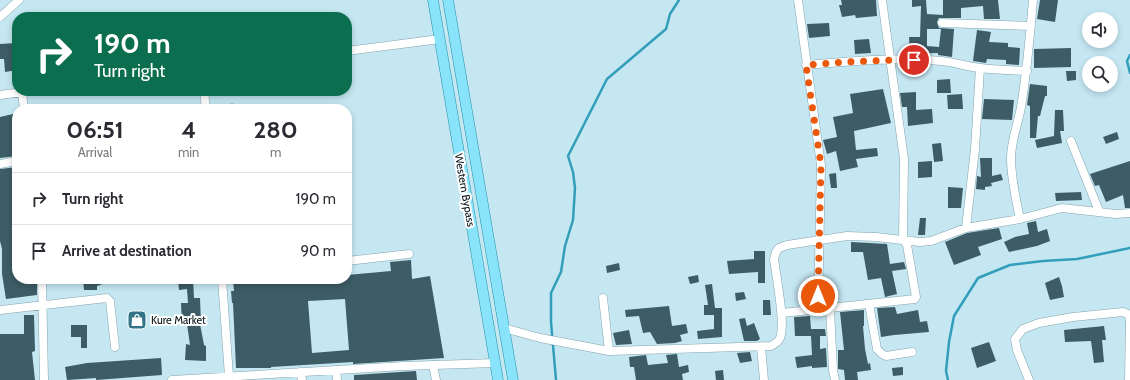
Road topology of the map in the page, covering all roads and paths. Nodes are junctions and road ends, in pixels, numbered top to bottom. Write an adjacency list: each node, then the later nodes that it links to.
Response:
1 (19, 0): 7 (street)
2 (433, 0): 10 (main road, Western Bypass)
3 (448, 0): 38 (main road, Western Bypass)
4 (798, 0): 13 (street)
5 (882, 0): 12 (street)
6 (1033, 0): 9 (street)
7 (0, 17)
8 (942, 23): 9 (street)
9 (1031, 26): 15 (street)
10 (440, 39): 11 (street); 43 (main road, Western Bypass)
11 (352, 50)
12 (890, 60): 13 (street); 14 (street); 26 (street)
13 (806, 65): 25 (street)
14 (980, 68): 15 (street); 24 (street)
15 (1027, 71): 23 (street)
16 (12, 93): 17 (street)
17 (0, 95)
18 (1071, 141): 21 (street)
19 (12, 162): 20 (street)
20 (0, 164)
21 (1099, 211): 22 (street); 23 (street)
22 (1130, 213)
23 (1020, 219): 24 (street)
24 (966, 228): 26 (street)
25 (819, 239): 26 (street); 36 (street); 37 (street)
26 (903, 239): 32 (street)
27 (408, 254): 28 (street)
28 (352, 260)
29 (42, 284): 33 (street)
30 (222, 284): 46 (street)
31 (603, 298): 41 (street)
32 (869, 304): 34 (street); 42 (street)
33 (43, 306): 35 (street); 39 (street); 49 (street)
34 (830, 309): 36 (street); 56 (street)
35 (0, 310)
36 (818, 310): 37 (street)
37 (782, 313): 40 (street)
38 (504, 328): 41 (street); 54 (main road, Western Bypass)
39 (114, 347)
40 (761, 347): 41 (street); 55 (street)
41 (608, 351)
42 (912, 352)
43 (495, 363): 44 (street); 53 (main road, Western Bypass)
44 (434, 365): 45 (street); 52 (street)
45 (336, 370): 47 (street); 51 (street)
46 (229, 376): 47 (street); 48 (street)
47 (301, 376)
48 (215, 378): 50 (street)
49 (44, 380)
50 (172, 380)
51 (337, 380)
52 (436, 380)
53 (498, 380)
54 (513, 380)
55 (764, 380)
56 (835, 380)
57 (1029, 380): 58 (street)
58 (1129, 380)

